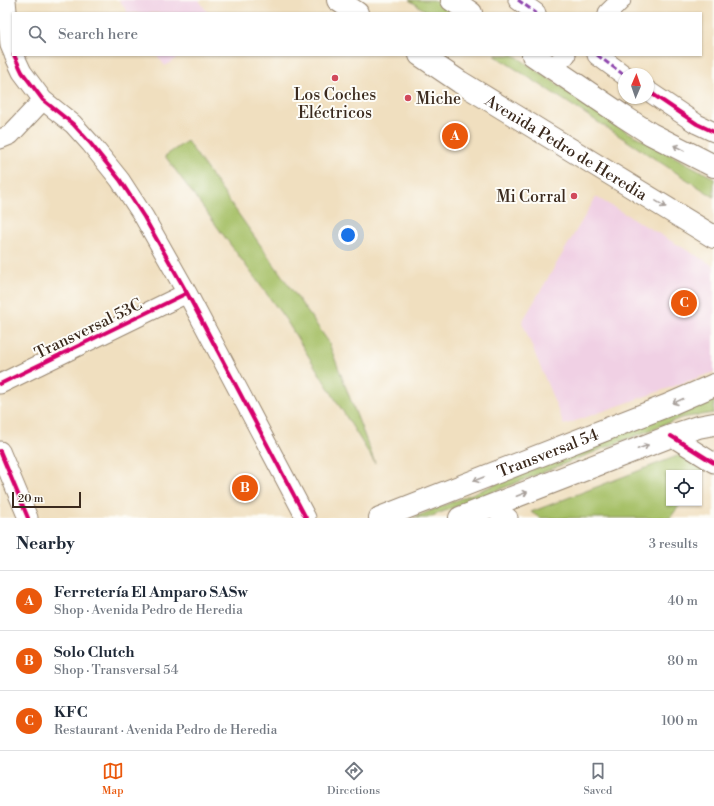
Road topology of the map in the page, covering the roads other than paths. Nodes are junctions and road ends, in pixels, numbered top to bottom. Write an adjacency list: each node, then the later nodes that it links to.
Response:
1 (6, 0): 10 (street)
2 (338, 0): 6 (main road)
3 (452, 0): 7 (main road)
4 (518, 0): 8 (street)
5 (622, 0): 9 (street)
6 (356, 12)
7 (470, 12)
8 (535, 12)
9 (609, 12)
10 (12, 50)
11 (14, 56): 18 (street)
12 (421, 56): 22 (main road, Avenida Pedro de Heredia, one-way to 22)
13 (537, 56): 15 (main road)
14 (598, 56): 16 (street)
15 (559, 62): 21 (main road, one-way to 15)
16 (618, 70)
17 (654, 95): 19 (street)
18 (43, 100): 20 (street); 23 (street)
19 (714, 132)
20 (0, 139)
21 (714, 166)
22 (714, 237)
23 (187, 293): 24 (street, Transversal 53C); 32 (street)
24 (0, 384)
25 (714, 385): 33 (main road, Transversal 54, one-way to 33)
26 (714, 424): 27 (main road, Transversal 54)
27 (671, 436): 29 (street); 30 (main road, Transversal 54, one-way to 27)
28 (0, 451): 31 (street)
29 (714, 463)
30 (490, 506): 34 (main road, Transversal 54); 35 (street)
31 (28, 518)
32 (306, 518)
33 (380, 518)
34 (460, 518)
35 (508, 518)

